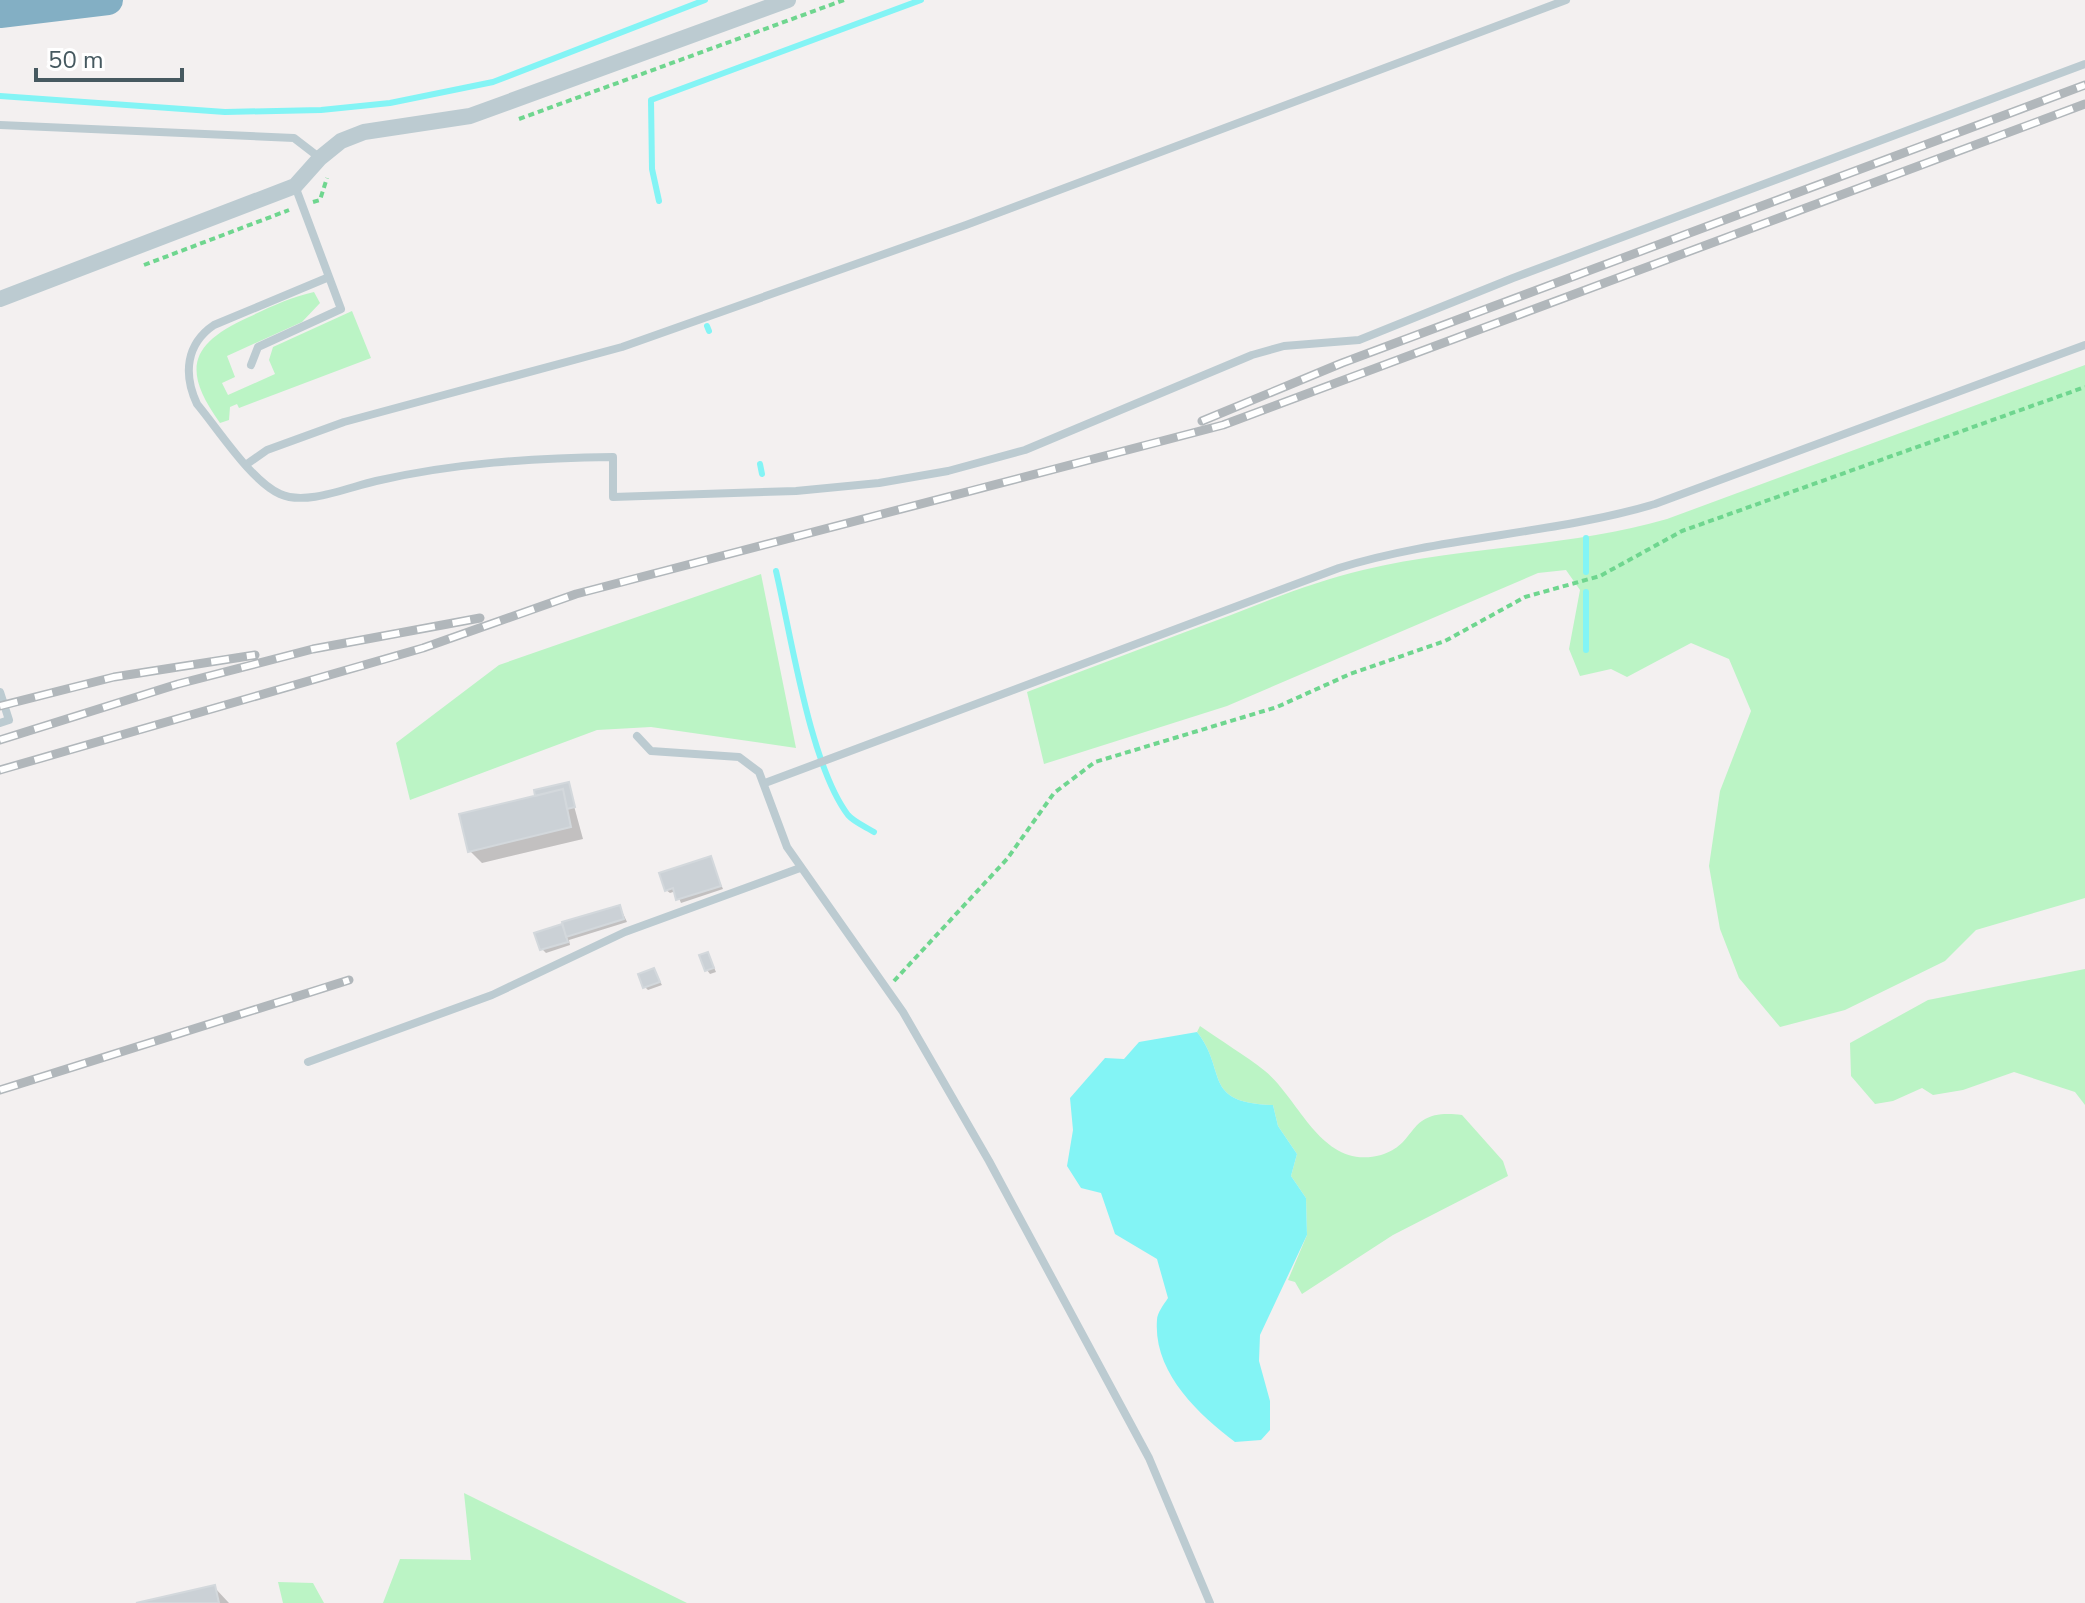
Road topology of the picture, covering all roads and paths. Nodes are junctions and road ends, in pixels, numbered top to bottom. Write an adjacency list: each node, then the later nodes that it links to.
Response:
1 (108, 0): 4 (highway)
2 (788, 0): 7 (street)
3 (1566, 0): 14 (lane)
4 (0, 13)
5 (2085, 64): 14 (lane)
6 (0, 125): 7 (lane)
7 (320, 158): 8 (street)
8 (295, 186): 9 (lane); 10 (street)
9 (329, 277): 12 (lane); 14 (lane)
10 (0, 299)
11 (2085, 345): 18 (lane)
12 (251, 365)
13 (2085, 387): 20 (path)
14 (247, 464)
15 (0, 692): 16 (lane)
16 (0, 723)
17 (637, 736): 18 (lane)
18 (765, 783): 19 (lane)
19 (800, 868): 20 (lane); 21 (lane)
20 (887, 988): 22 (lane)
21 (308, 1062)
22 (1210, 1603)

